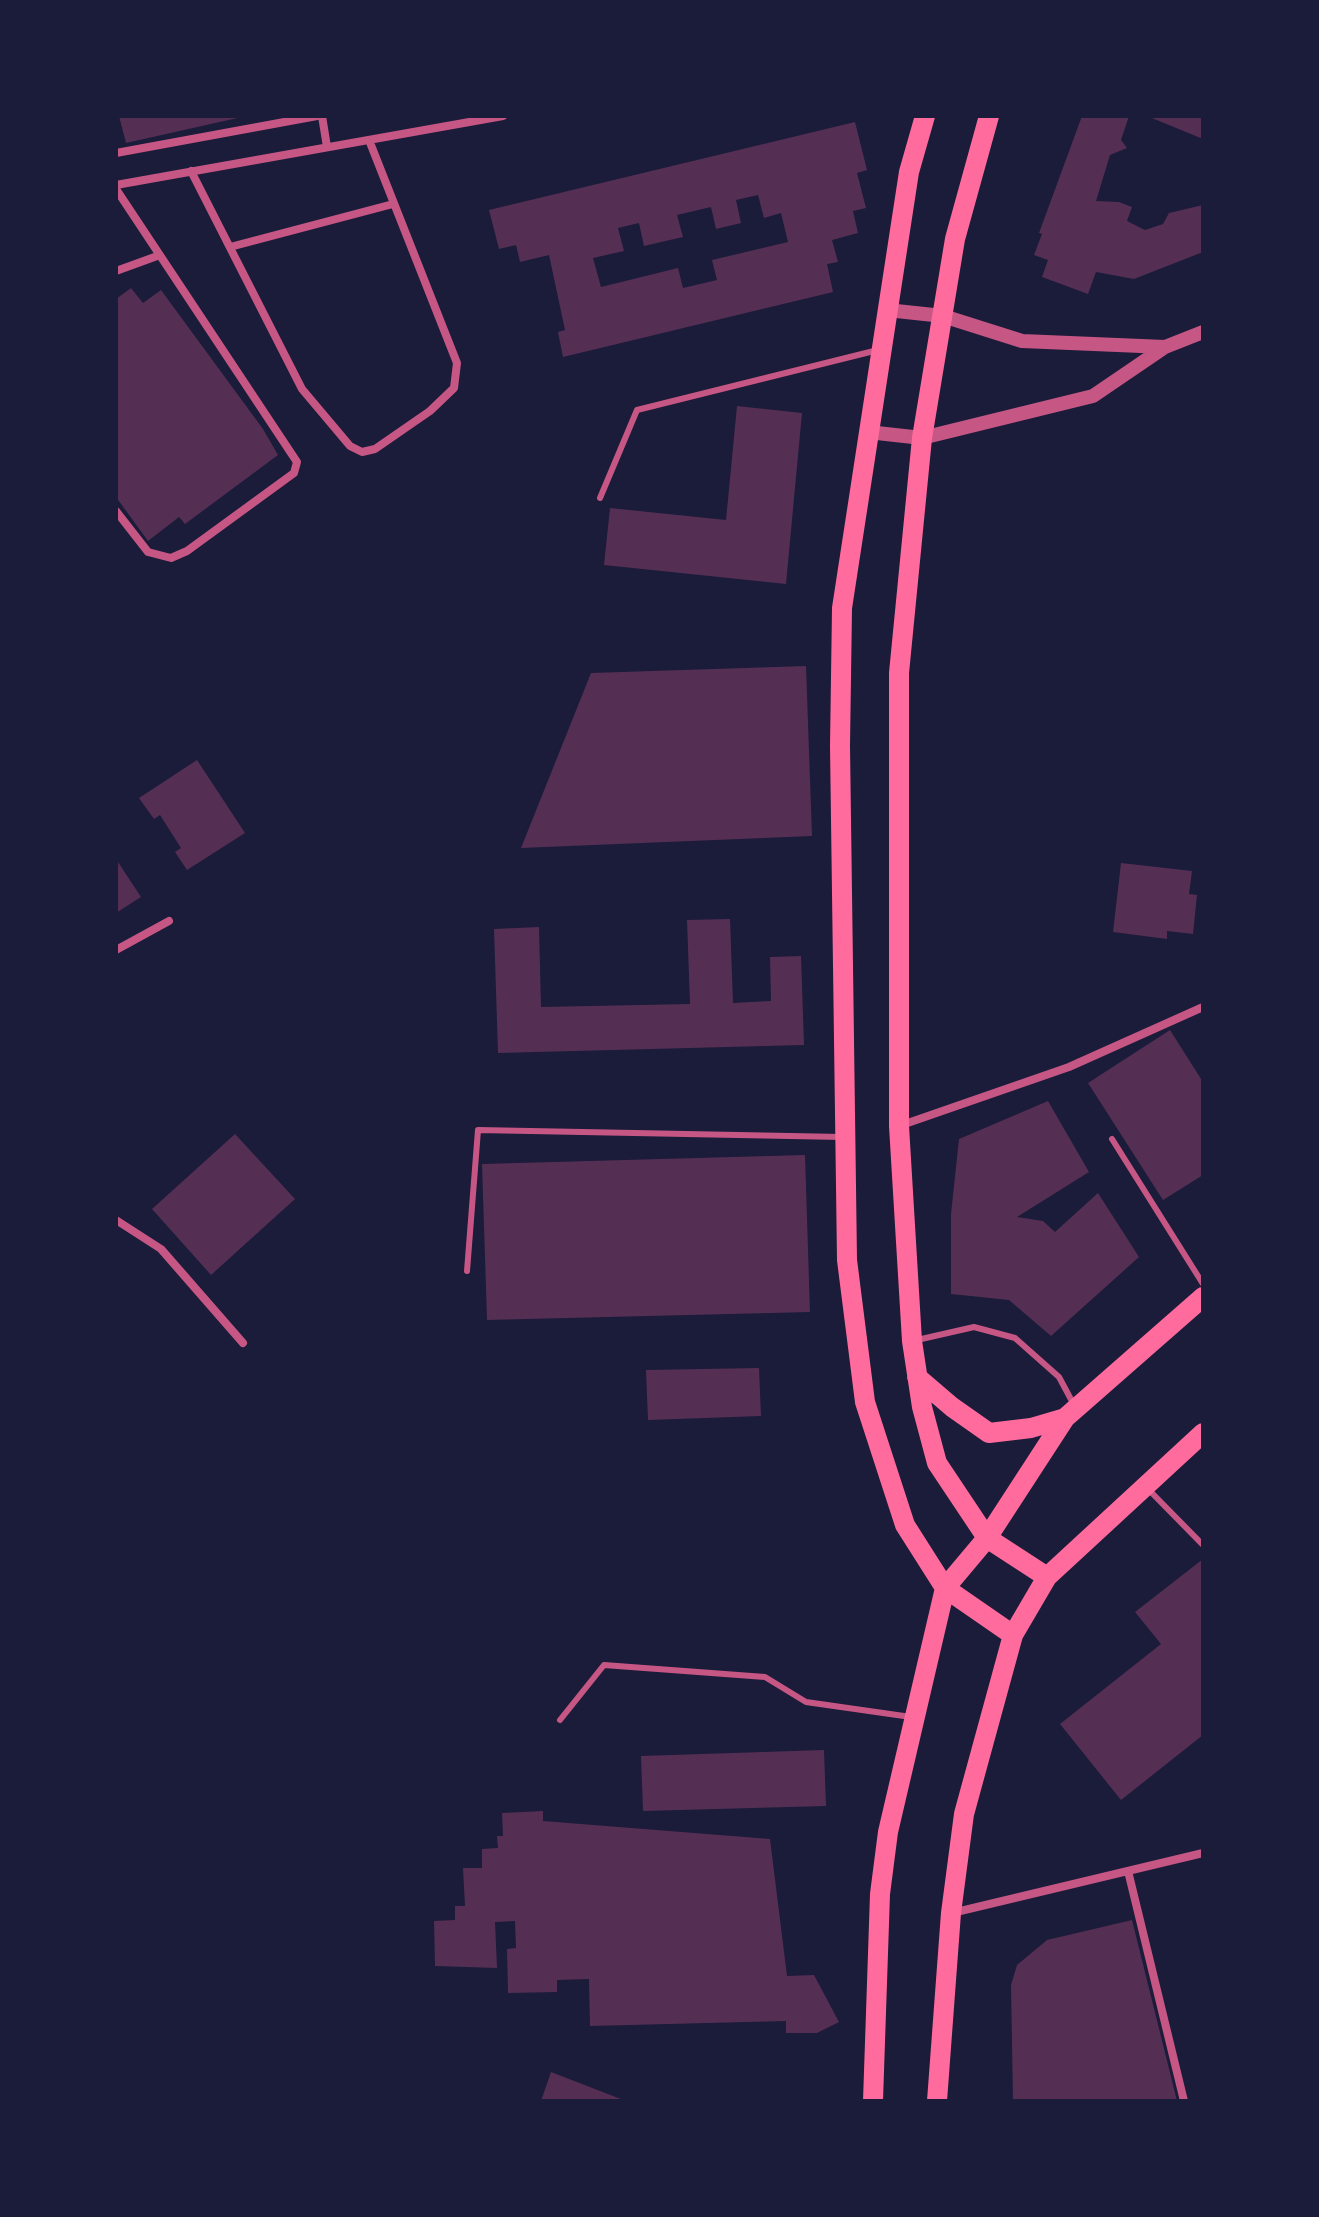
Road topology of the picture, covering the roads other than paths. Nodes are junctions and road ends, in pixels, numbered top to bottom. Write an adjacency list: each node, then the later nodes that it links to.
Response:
1 (319, 116): 7 (street); 8 (street)
2 (503, 116): 5 (street)
3 (925, 116): 15 (main road)
4 (989, 116): 16 (main road)
5 (452, 121): 6 (street)
6 (369, 140): 7 (street); 11 (street)
7 (327, 147): 9 (street)
8 (116, 153)
9 (191, 171): 10 (street); 12 (street)
10 (116, 187): 13 (street)
11 (393, 204): 12 (street); 12 (street)
12 (230, 247)
13 (160, 255): 14 (street); 23 (street)
14 (116, 271)
15 (887, 310): 16 (street); 19 (main road)
16 (943, 316): 18 (street); 21 (main road)
17 (1203, 332): 18 (street)
18 (1165, 347): 21 (street)
19 (881, 349): 20 (main road); 22 (lane)
20 (868, 432): 21 (street); 28 (main road)
21 (922, 438): 27 (main road)
22 (600, 498)
23 (116, 511)
24 (169, 921): 25 (street)
25 (116, 950)
26 (1203, 1007): 27 (street)
27 (899, 1126): 34 (main road)
28 (846, 1137): 31 (lane); 43 (main road)
29 (1112, 1139): 32 (lane)
30 (116, 1220): 35 (street)
31 (467, 1271)
32 (1203, 1284)
33 (1203, 1297): 37 (main road)
34 (912, 1341): 36 (main road); 37 (lane)
35 (243, 1343)
36 (917, 1377): 37 (main road); 40 (main road)
37 (1071, 1413): 40 (main road)
38 (1203, 1433): 39 (main road)
39 (1146, 1486): 41 (lane); 42 (main road)
40 (987, 1538): 42 (main road); 43 (main road)
41 (1203, 1545)
42 (1047, 1577): 44 (main road)
43 (945, 1588): 44 (main road); 45 (main road)
44 (1013, 1635): 49 (main road)
45 (915, 1717): 46 (lane); 50 (main road)
46 (560, 1720)
47 (1203, 1853): 48 (street)
48 (1128, 1871): 49 (street); 52 (street)
49 (951, 1913): 51 (main road)
50 (873, 2101)
51 (937, 2101)
52 (1184, 2101)

